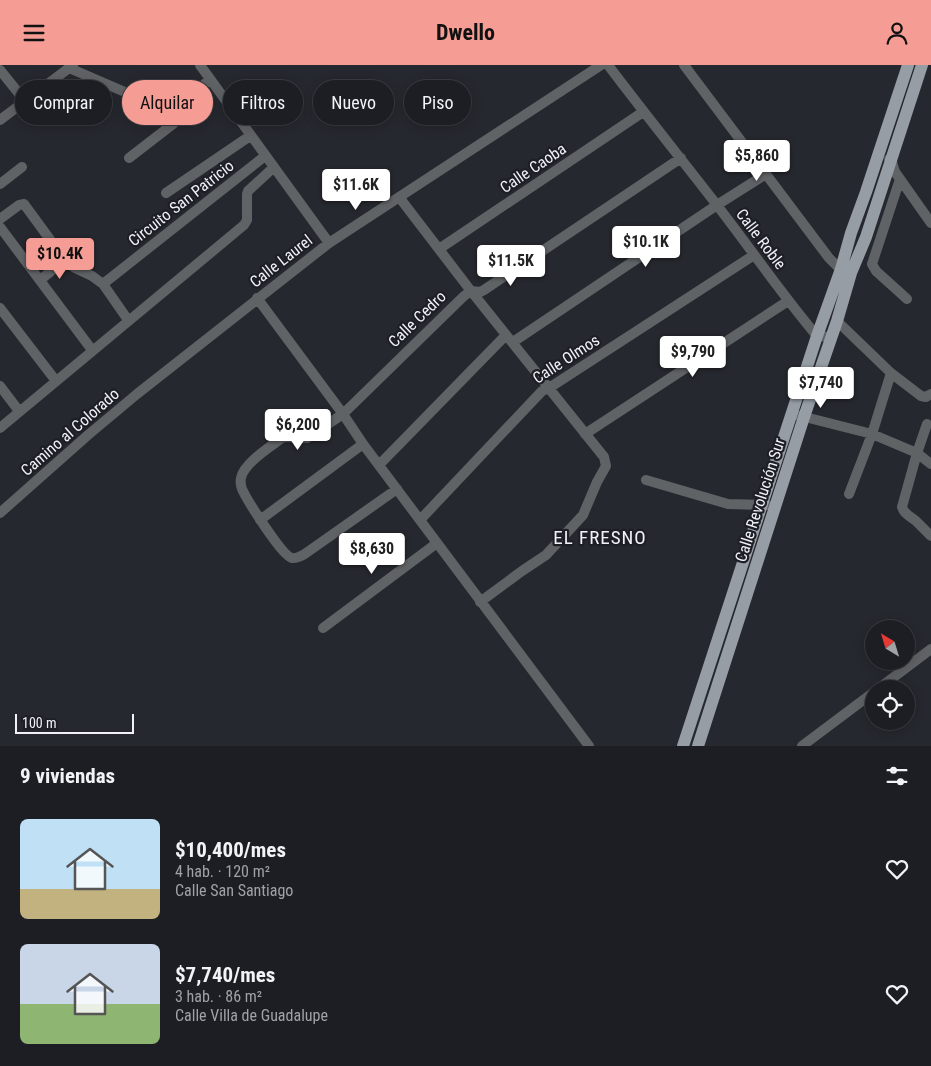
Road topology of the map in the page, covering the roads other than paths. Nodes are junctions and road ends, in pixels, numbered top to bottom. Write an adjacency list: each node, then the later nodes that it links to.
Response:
1 (200, 65): 9 (street)
2 (601, 65): 32 (street, Calle Laurel)
3 (608, 65): 14 (street, Calle Roble)
4 (684, 65): 24 (street)
5 (908, 65): 19 (main road, Calle Revolución Sur)
6 (922, 65): 19 (main road, Calle Revolución Sur)
7 (71, 67): 10 (street); 12 (street)
8 (0, 70): 11 (street)
9 (210, 79): 17 (street)
10 (53, 80)
11 (15, 89)
12 (122, 90)
13 (15, 108): 15 (street)
14 (643, 111): 21 (street, Calle Roble); 40 (street, Calle Caoba)
15 (0, 119)
16 (170, 125): 20 (street)
17 (250, 136): 18 (street); 30 (street)
18 (265, 156): 23 (street); 25 (street, Circuito San Patricio)
19 (884, 157): 26 (street); 29 (main road, Calle Revolución Sur); 31 (main road, Calle Revolución Sur)
20 (129, 158)
21 (681, 158): 33 (street, Calle Roble); 46 (street, Calle Cedro)
22 (22, 167): 27 (street)
23 (274, 167): 28 (street, Circuito San Patricio); 39 (street)
24 (766, 174): 33 (street); 43 (street)
25 (237, 179): 28 (street); 45 (street, Circuito San Patricio)
26 (900, 179): 35 (street); 48 (street)
27 (0, 183)
28 (248, 191): 51 (street, Circuito San Patricio)
29 (866, 192): 31 (main road); 37 (main road, Calle Revolución Sur)
30 (166, 193)
31 (879, 195): 38 (main road, Calle Revolución Sur)
32 (399, 197): 39 (street, Calle Laurel); 40 (street)
33 (717, 205): 41 (street, Calle Roble); 55 (street)
34 (0, 219): 42 (street)
35 (931, 223)
36 (0, 227): 44 (street)
37 (852, 233): 38 (main road); 43 (main road, Calle Revolución Sur)
38 (866, 237): 43 (main road, Calle Revolución Sur)
39 (329, 243): 47 (street, Calle Laurel)
40 (439, 249): 46 (street)
41 (754, 255): 49 (street, Calle Roble); 60 (street, Calle Olmos)
42 (65, 260): 44 (street); 45 (street)
43 (846, 271): 52 (main road, Calle Revolución Sur); 53 (main road, Calle Revolución Sur)
44 (40, 280): 56 (street)
45 (102, 284): 51 (street)
46 (471, 291): 55 (street); 64 (street, Calle Cedro)
47 (258, 298): 61 (street, Calle Laurel); 64 (street)
48 (907, 299)
49 (788, 301): 53 (street, Calle Roble); 68 (street)
50 (0, 308): 58 (street)
51 (128, 320): 56 (street, Circuito San Patricio)
52 (837, 321): 54 (main road, Calle Revolución Sur); 57 (street)
53 (817, 336): 54 (street); 65 (main road, Calle Revolución Sur)
54 (832, 337): 65 (main road, Calle Revolución Sur)
55 (509, 339): 60 (street); 73 (street)
56 (92, 350): 58 (street, Circuito San Patricio)
57 (891, 373): 62 (street); 69 (street)
58 (56, 381): 63 (street, Circuito San Patricio)
59 (0, 386): 63 (street)
60 (549, 388): 68 (street); 80 (street, Calle Olmos)
61 (137, 394): 78 (street, Camino al Colorado)
62 (926, 395)
63 (20, 411): 67 (street, Circuito San Patricio)
64 (343, 414): 70 (street); 79 (street, Calle Cedro)
65 (798, 415): 69 (street); 77 (main road, Calle Revolución Sur)
66 (927, 424): 71 (street)
67 (0, 427)
68 (585, 434): 83 (street)
69 (872, 434): 71 (street); 76 (street)
70 (363, 444): 73 (street); 79 (street)
71 (917, 453): 72 (street); 81 (street)
72 (931, 464)
73 (379, 465): 75 (street)
74 (646, 480): 77 (street)
75 (397, 489): 79 (street); 80 (street)
76 (849, 494)
77 (769, 505): 86 (main road, Calle Revolución Sur)
78 (0, 513)
79 (260, 520)
80 (420, 520): 82 (street)
81 (931, 536)
82 (437, 543): 83 (street); 84 (street)
83 (480, 602): 91 (street)
84 (322, 629)
85 (931, 649): 87 (street)
86 (720, 654): 89 (main road, Calle Revolución Sur); 90 (main road, Calle Revolución Sur)
87 (890, 680)
88 (865, 699): 92 (street)
89 (685, 741): 90 (main road)
90 (698, 743)
91 (589, 746)
92 (802, 746)

